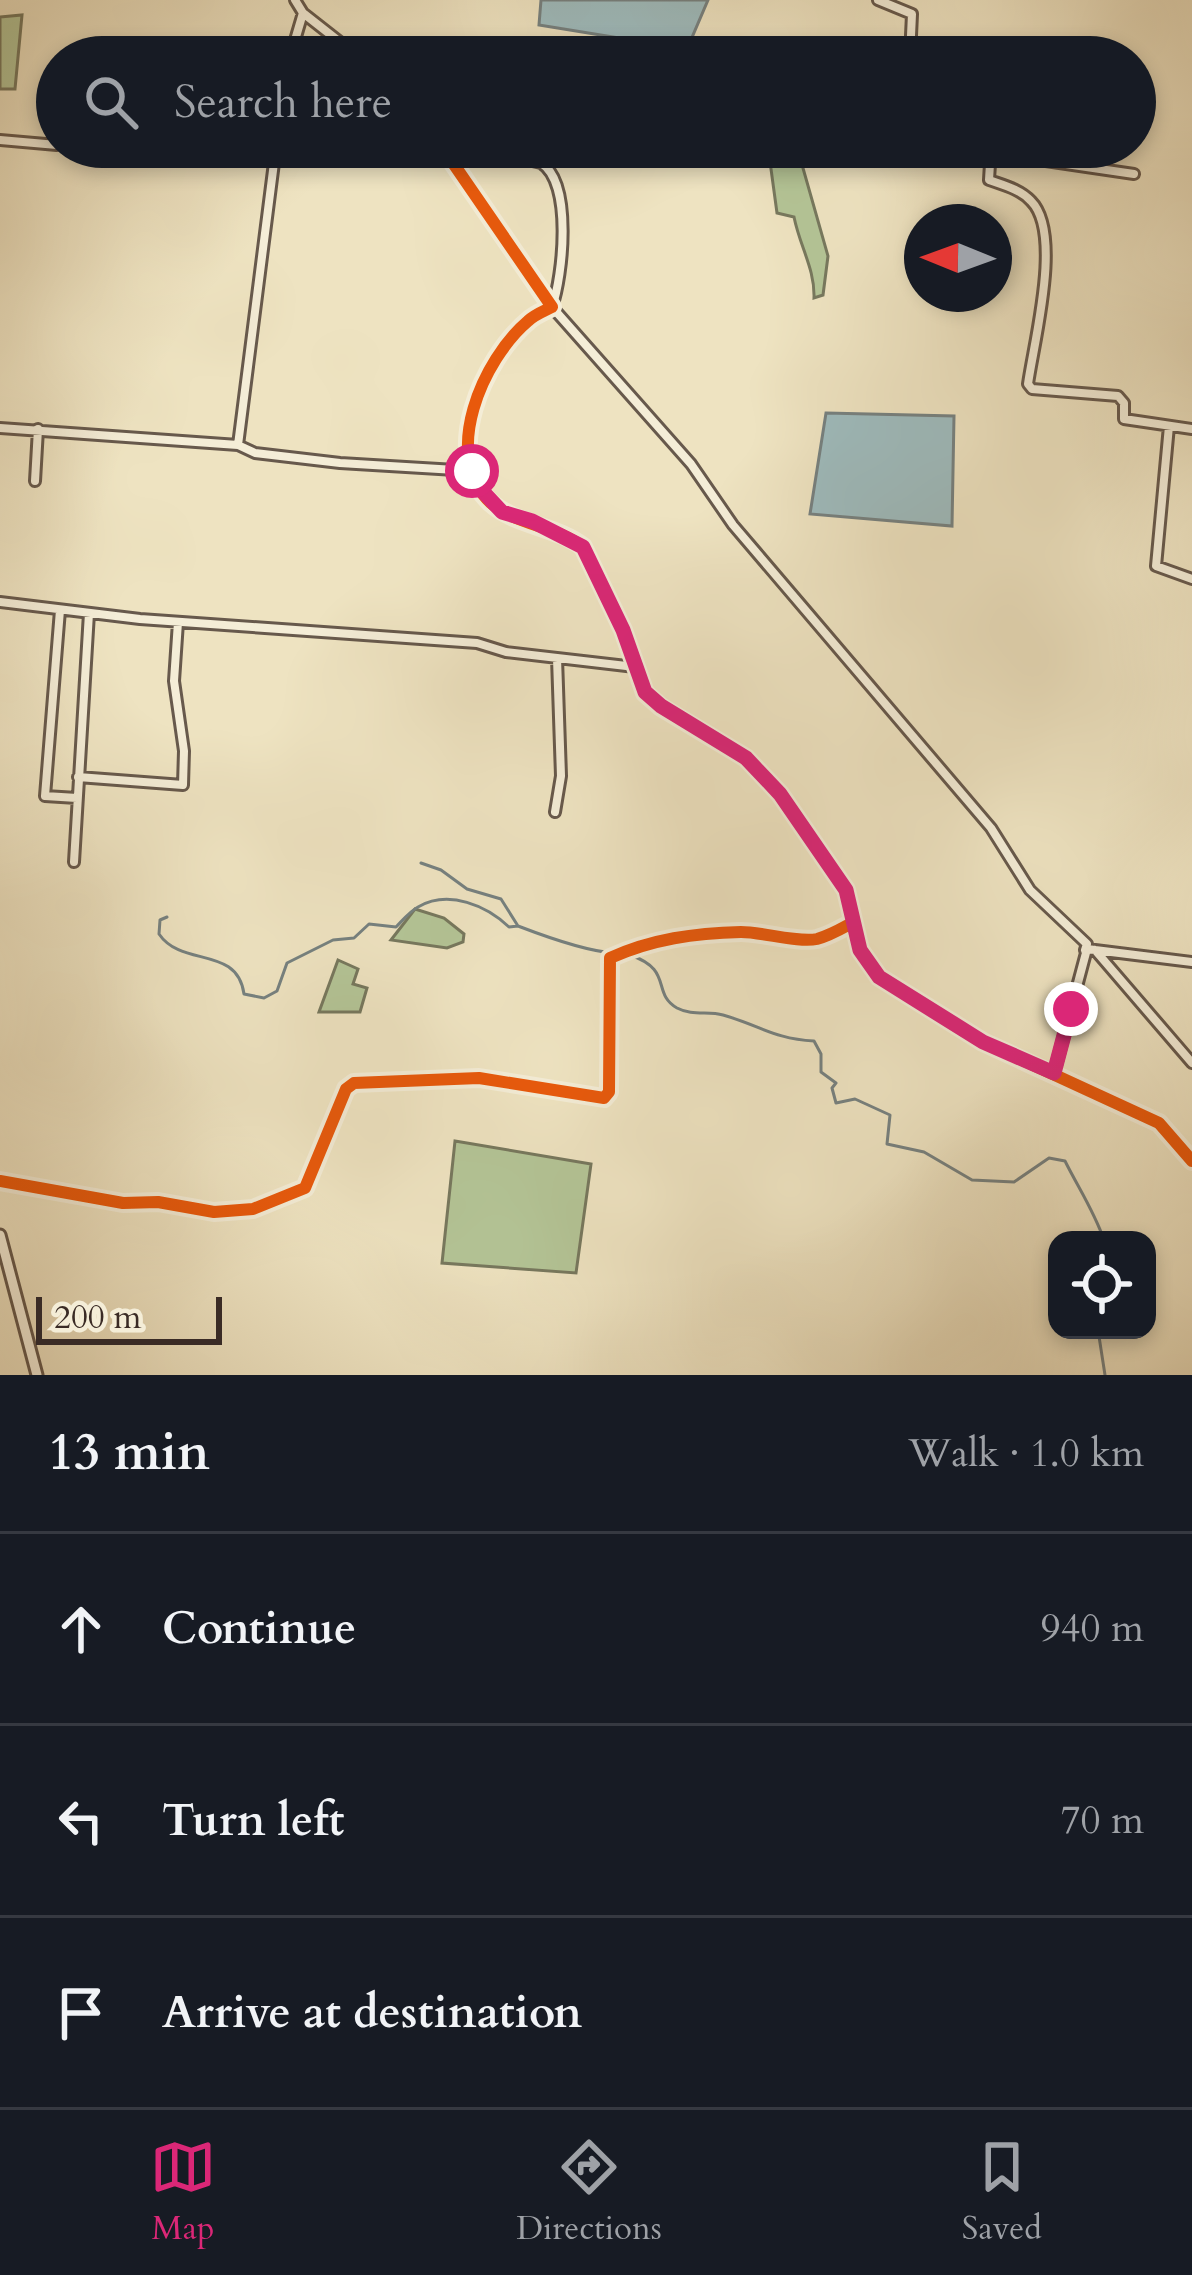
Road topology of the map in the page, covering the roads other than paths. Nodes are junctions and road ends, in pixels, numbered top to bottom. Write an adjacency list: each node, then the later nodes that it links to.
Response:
1 (295, 0): 3 (street)
2 (878, 0): 6 (street)
3 (303, 13): 4 (street); 5 (street)
4 (296, 36)
5 (332, 36)
6 (911, 36)
7 (0, 140): 8 (street)
8 (36, 143)
9 (273, 168): 20 (street)
10 (456, 168): 15 (street)
11 (550, 168): 15 (street)
12 (989, 168): 16 (street)
13 (1103, 168): 14 (street)
14 (1134, 173)
15 (551, 307): 21 (street); 35 (street)
16 (1169, 425): 19 (street); 23 (street)
17 (0, 428): 18 (street)
18 (38, 429): 20 (street); 22 (street)
19 (1192, 429)
20 (238, 445): 21 (street)
21 (472, 471): 29 (street)
22 (35, 481)
23 (1192, 579)
24 (0, 602): 25 (street)
25 (60, 610): 26 (street); 31 (street)
26 (89, 613): 27 (street); 30 (street)
27 (178, 622): 28 (street); 30 (street)
28 (557, 658): 29 (street); 32 (street)
29 (635, 667): 34 (street)
30 (78, 777): 31 (street)
31 (77, 798): 33 (street)
32 (555, 812)
33 (74, 862)
34 (852, 923): 38 (street); 40 (street)
35 (1089, 950): 36 (street); 37 (street); 38 (street)
36 (1192, 962)
37 (1192, 1063)
38 (1054, 1073): 39 (street)
39 (1192, 1161)
40 (0, 1180)
41 (0, 1235): 42 (street)
42 (37, 1375)

